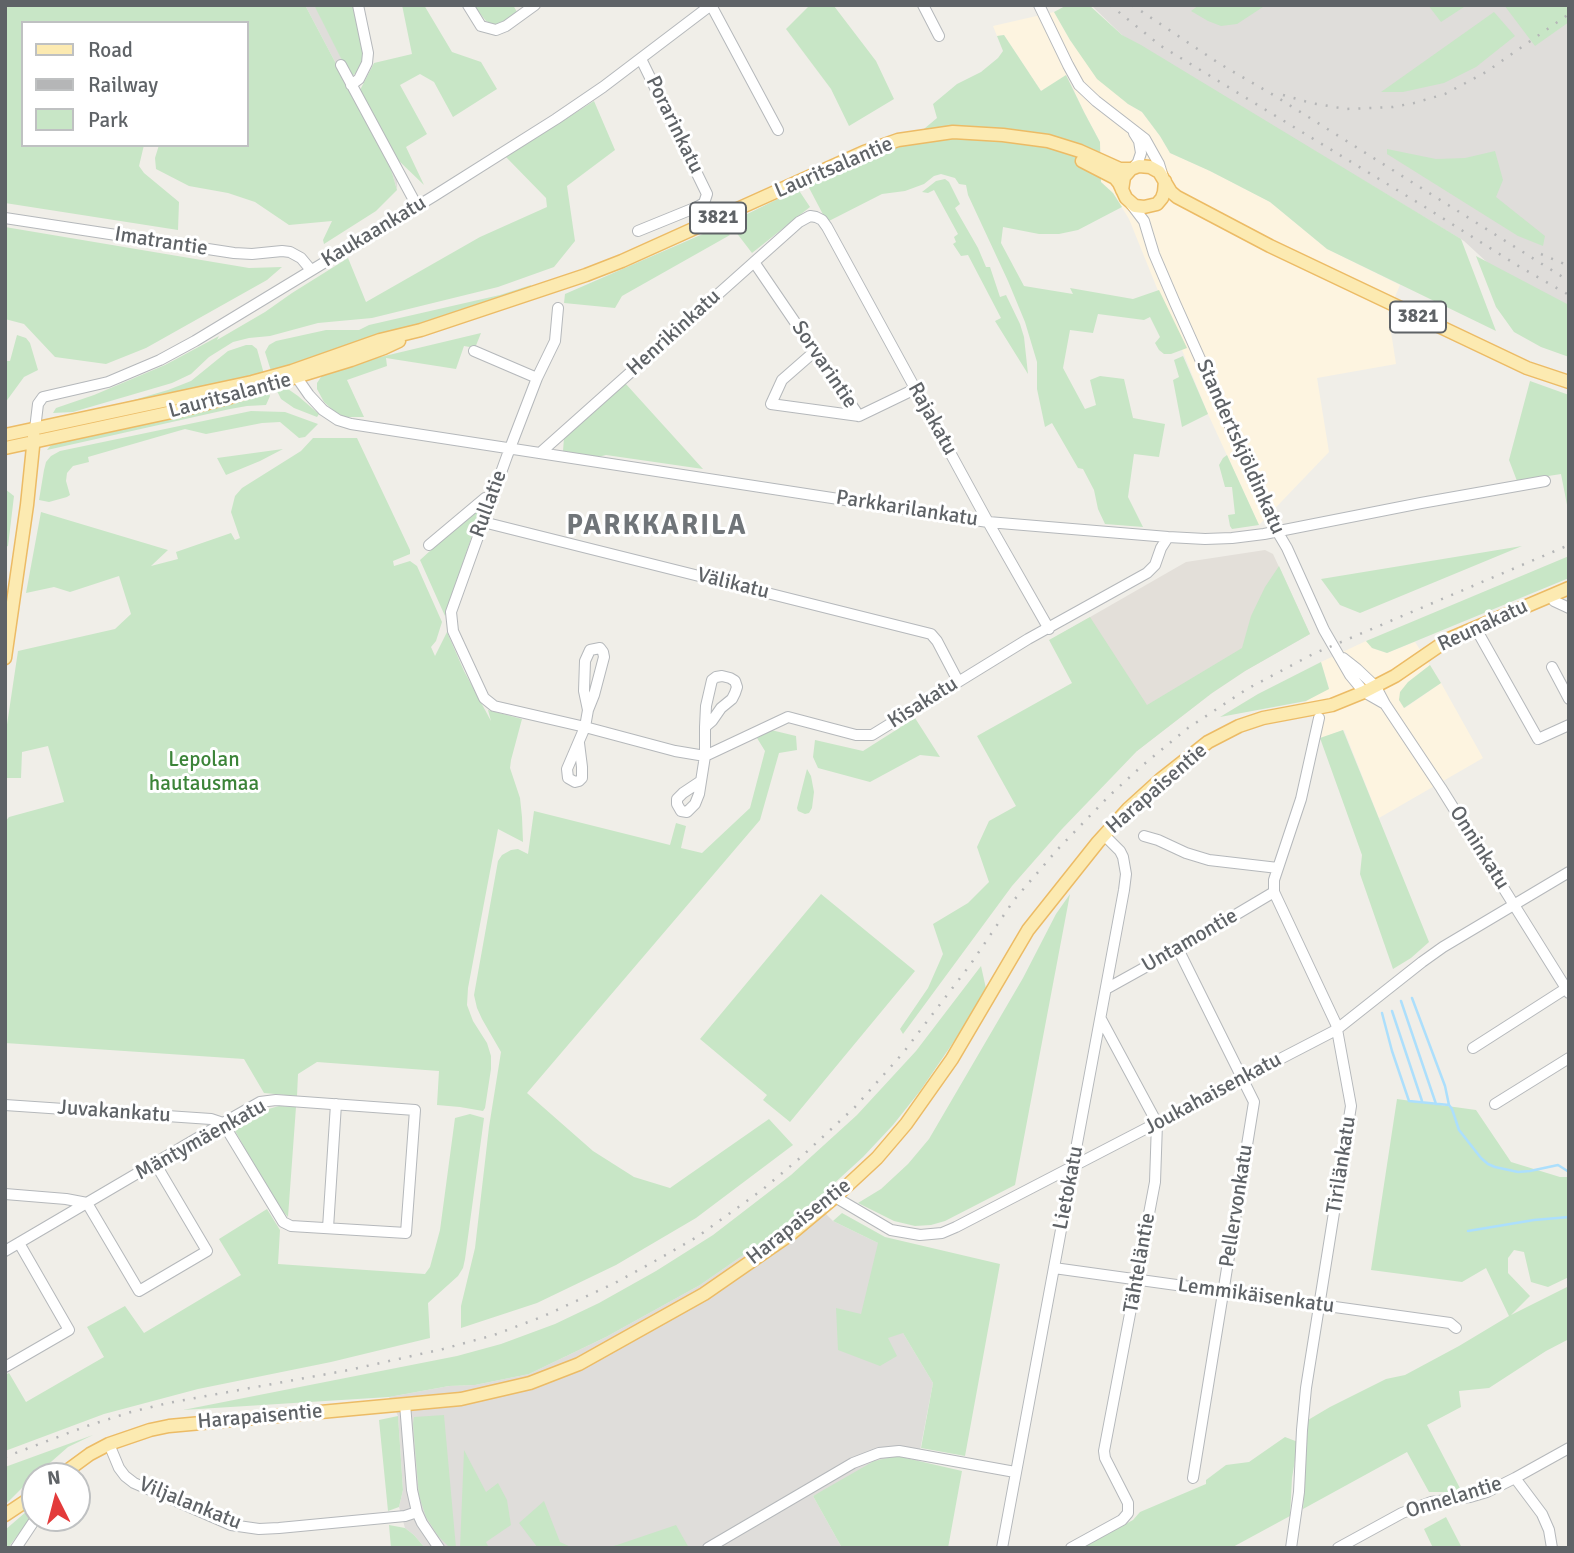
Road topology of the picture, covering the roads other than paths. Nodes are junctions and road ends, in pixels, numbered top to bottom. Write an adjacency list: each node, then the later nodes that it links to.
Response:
1 (358, 5): 10 (street)
2 (468, 5): 3 (street)
3 (535, 5)
4 (711, 5): 8 (street, Kaukaankatu); 12 (street)
5 (923, 5): 7 (street)
6 (1039, 5): 11 (street)
7 (939, 36)
8 (641, 58): 19 (street, Kaukaankatu); 22 (street, Porarinkatu)
9 (341, 65): 10 (street)
10 (351, 85): 19 (street)
11 (1132, 129): 14 (street); 15 (street)
12 (778, 130)
13 (1019, 138): 14 (main road, Lauritsalantie / 3821); 16 (main road, Lauritsalantie / 3821); 30 (main road, Lauritsalantie / 3821)
14 (1133, 168): 15 (main road); 16 (main road)
15 (1164, 179): 18 (main road); 24 (main road, 3821)
16 (1122, 190): 17 (main road)
17 (1130, 204): 18 (main road); 23 (street, Standertskjöldinkatu)
18 (1156, 204): 23 (street, Standertskjöldinkatu); 24 (main road, 3821)
19 (417, 206): 26 (street, Kaukaankatu)
20 (810, 216): 25 (street, Henrikinkatu); 33 (street, Rajakatu)
21 (5, 218): 26 (street, Imatrantie)
22 (638, 231)
23 (1149, 235): 44 (street, Standertskjöldinkatu)
24 (1270, 246): 32 (main road, 3821)
25 (754, 262): 29 (street, Sorvarintie); 39 (street, Henrikinkatu)
26 (311, 270): 36 (street, Kaukaankatu)
27 (558, 308): 31 (street, Rullatie)
28 (474, 351): 31 (street)
29 (814, 352): 34 (street, Sorvarintie); 34 (street)
30 (294, 374): 36 (main road, Lauritsalantie / 3821); 38 (street, Parkkarilankatu)
31 (537, 378): 38 (street, Rullatie)
32 (1569, 382)
33 (915, 389): 34 (street, Sorvarintie); 43 (street, Rajakatu)
34 (859, 416)
35 (5, 435): 36 (main road, 3821)
36 (34, 436): 37 (main road, 3821); 52 (main road)
37 (5, 448)
38 (510, 448): 39 (street, Parkkarilankatu); 41 (street, Rullatie)
39 (540, 453): 43 (street, Parkkarilankatu)
40 (1545, 481): 44 (street, Parkkarilankatu)
41 (488, 498): 42 (street, Rullatie); 46 (street)
42 (483, 522): 54 (street, Välikatu); 60 (street, Rullatie)
43 (988, 522): 45 (street, Parkkarilankatu); 51 (street, Rajakatu)
44 (1277, 531): 45 (street, Parkkarilankatu); 55 (street, Standertskjöldinkatu)
45 (1168, 537): 51 (street, Kisakatu)
46 (429, 545)
47 (1569, 588): 48 (main road, Reunakatu)
48 (1551, 596): 49 (street); 50 (main road, Reunakatu)
49 (1569, 608)
50 (1475, 627): 55 (main road, Reunakatu); 59 (street)
51 (1049, 629): 54 (street, Kisakatu)
52 (5, 658)
53 (1552, 667): 56 (street)
54 (958, 681): 63 (street, Kisakatu)
55 (1370, 690): 65 (main road, Harapaisentie); 70 (street, Onninkatu)
56 (1569, 699)
57 (588, 710): 57 (street); 60 (street)
58 (1319, 718): 67 (street)
59 (1569, 725)
60 (585, 727): 62 (street); 63 (street)
61 (705, 727): 61 (street); 63 (street)
62 (579, 743)
63 (705, 756): 64 (street)
64 (701, 781)
65 (1104, 835): 72 (street, Lietokatu); 87 (main road, Harapaisentie)
66 (1144, 836): 67 (street)
67 (1278, 868): 69 (street)
68 (1569, 872): 70 (street, Joukahaisenkatu)
69 (1274, 892): 71 (street, Untamontie); 75 (street, Tirilänkatu)
70 (1513, 905): 73 (street, Onninkatu); 75 (street, Joukahaisenkatu)
71 (1178, 949): 72 (street, Untamontie); 78 (street, Pellervonkatu)
72 (1106, 989): 74 (street, Lietokatu)
73 (1568, 990): 76 (street)
74 (1101, 1019): 83 (street); 85 (street, Lietokatu)
75 (1336, 1030): 78 (street, Joukahaisenkatu); 95 (street, Tirilänkatu)
76 (1473, 1048)
77 (1569, 1058): 80 (street)
78 (1242, 1078): 83 (street, Joukahaisenkatu); 94 (street, Pellervonkatu)
79 (336, 1104): 82 (street, Mäntymäenkatu); 89 (street); 89 (street, Mäntymäenkatu)
80 (1495, 1104)
81 (5, 1105): 82 (street, Juvakankatu)
82 (223, 1123): 84 (street, Mäntymäenkatu); 89 (street)
83 (1157, 1124): 85 (street, Joukahaisenkatu); 93 (street, Tähteläntie)
84 (155, 1163): 88 (street, Mäntymäenkatu); 88 (street)
85 (1073, 1167): 87 (street, Joukahaisenkatu); 92 (street, Lietokatu)
86 (5, 1194): 88 (street)
87 (835, 1197): 98 (main road, Harapaisentie)
88 (87, 1203): 90 (street, Mäntymäenkatu)
89 (328, 1228)
90 (19, 1243): 91 (street, Mäntymäenkatu); 97 (street)
91 (5, 1251)
92 (1054, 1268): 93 (street, Lemmikäisenkatu); 102 (street, Lietokatu)
93 (1137, 1280): 94 (street, Lemmikäisenkatu); 115 (street, Tähteläntie)
94 (1223, 1292): 95 (street, Lemmikäisenkatu); 103 (street, Pellervonkatu)
95 (1319, 1305): 96 (street, Lemmikäisenkatu); 116 (street, Tirilänkatu)
96 (1456, 1328)
97 (5, 1367)
98 (405, 1404): 99 (main road, Harapaisentie); 107 (street)
99 (109, 1444): 101 (main road, Harapaisentie); 107 (street, Viljalankatu)
100 (1569, 1448): 104 (street, Onnelantie)
101 (82, 1462)
102 (1015, 1472): 113 (street); 114 (street, Lietokatu)
103 (1193, 1478)
104 (1515, 1478): 117 (street, Onnelantie); 118 (street)
105 (21, 1505): 108 (main road)
106 (21, 1506): 109 (main road)
107 (417, 1512): 112 (street)
108 (5, 1515)
109 (5, 1524)
110 (27, 1532): 111 (street)
111 (16, 1548)
112 (439, 1548)
113 (708, 1548)
114 (1002, 1548)
115 (1071, 1548)
116 (1291, 1548)
117 (1338, 1548)
118 (1552, 1548)

